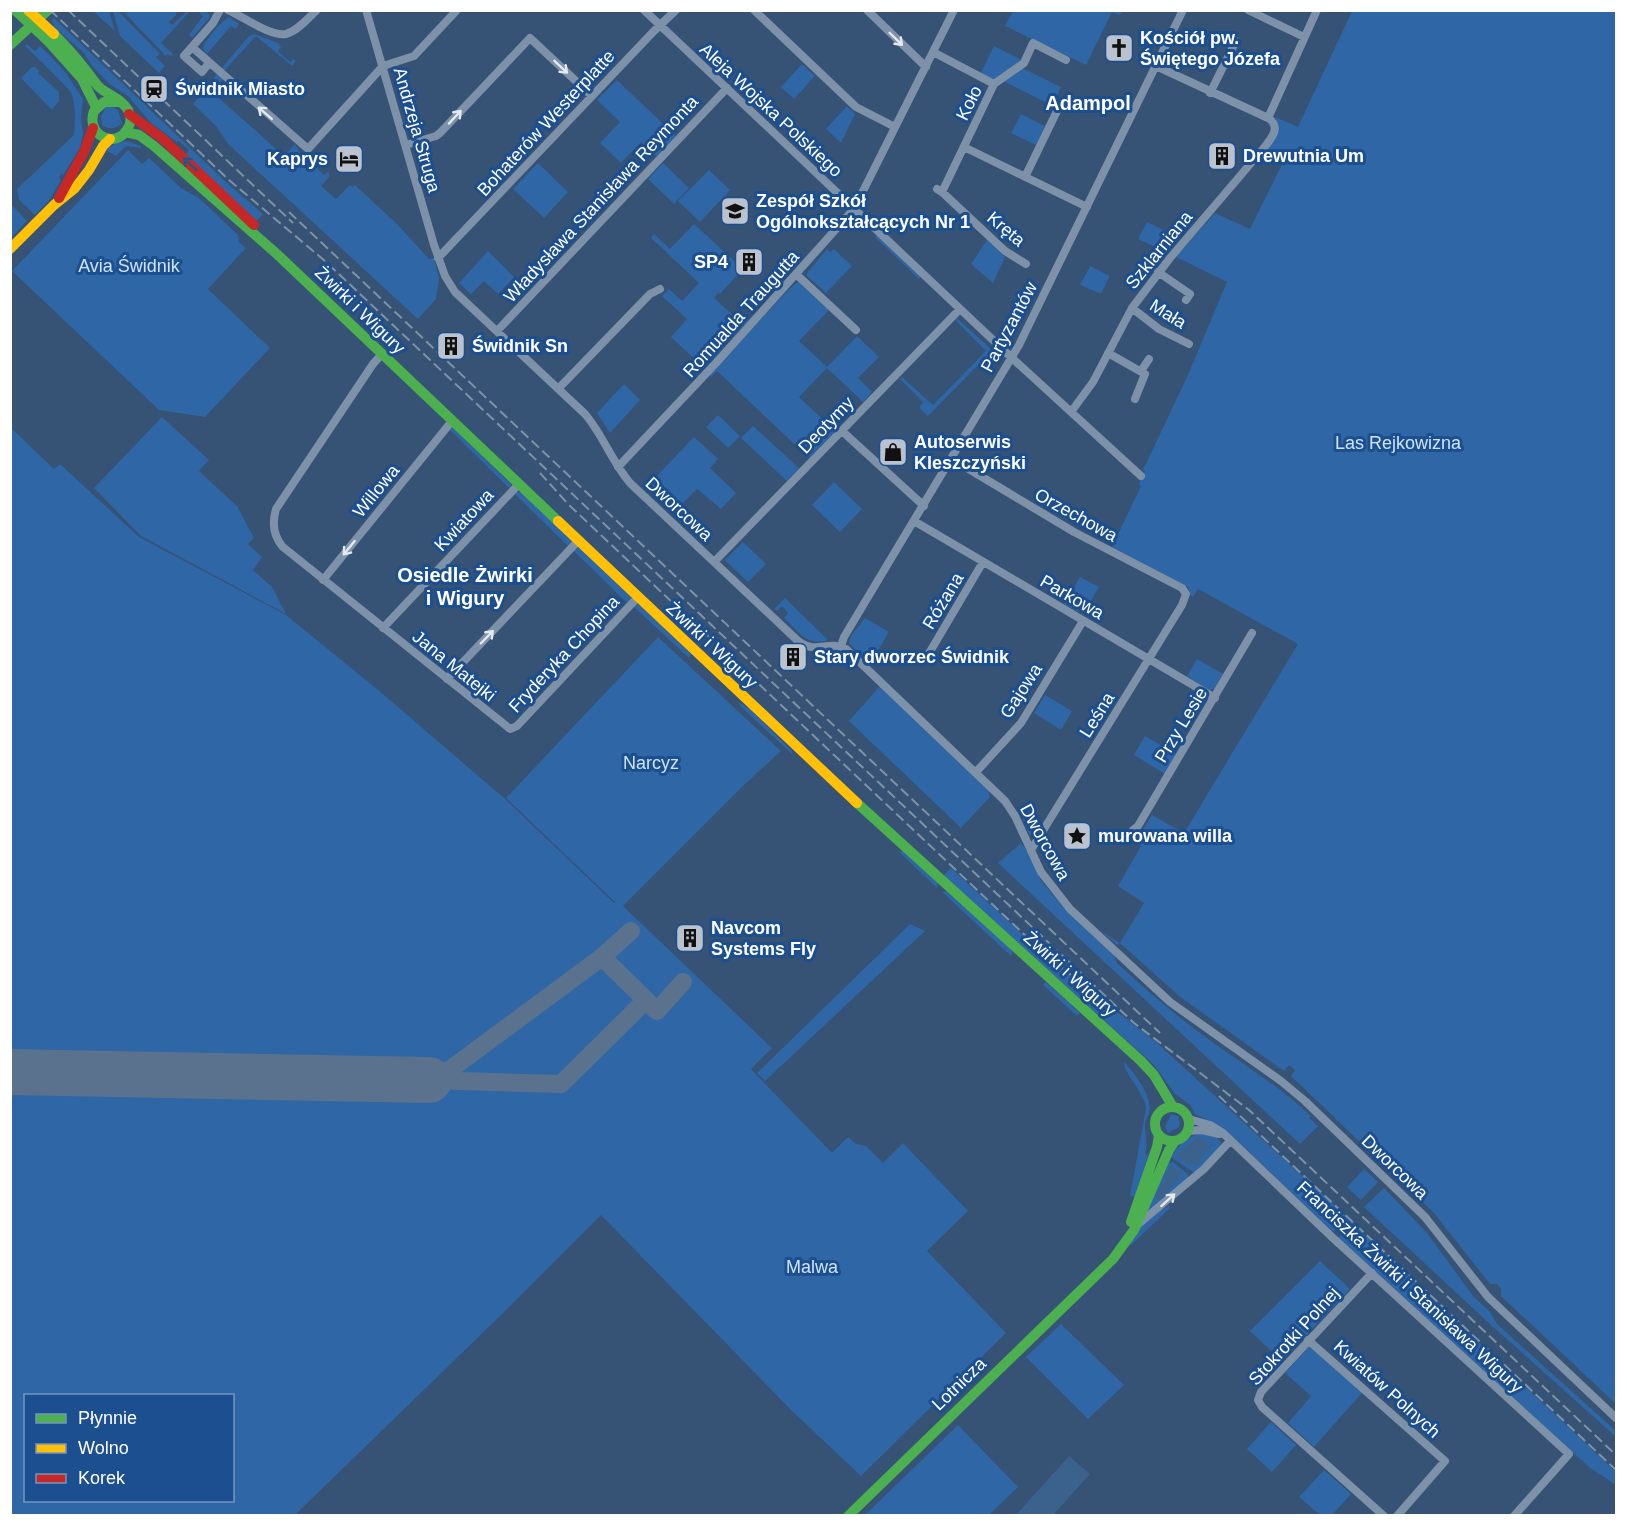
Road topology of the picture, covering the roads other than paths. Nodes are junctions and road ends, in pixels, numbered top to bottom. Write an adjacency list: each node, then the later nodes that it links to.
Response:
1 (15, 10): 18 (main road, bridge)
2 (28, 10): 18 (main road, bridge)
3 (48, 10): 21 (main road)
4 (220, 10): 24 (street, one-way to 4)
5 (228, 10): 6 (street)
6 (317, 10)
7 (366, 10): 24 (street, Andrzeja Struga)
8 (457, 10): 24 (street)
9 (644, 10): 17 (street, Aleja Wojska Polskiego)
10 (676, 10): 17 (street, Bohaterów Westerplatte)
11 (867, 10): 26 (street, one-way to 26)
12 (954, 10): 22 (street, Romualda Traugutta)
13 (1183, 10): 25 (street, Partyzantów)
14 (1248, 10): 19 (street)
15 (1317, 10): 19 (street)
16 (754, 11): 36 (street)
17 (660, 26): 28 (street, Aleja Wojska Polskiego); 30 (street, Bohaterów Westerplatte)
18 (51, 37): 31 (main road); 32 (main road)
19 (1304, 37): 35 (street)
20 (1236, 41): 29 (street)
21 (10, 45)
22 (933, 52): 26 (street, Romualda Traugutta); 27 (street, Koło)
23 (1066, 60): 27 (street)
24 (383, 66): 40 (street, Andrzeja Struga)
25 (1156, 66): 29 (street); 45 (street, Partyzantów)
26 (926, 67): 36 (street, Romualda Traugutta)
27 (994, 84): 41 (street, Koło)
28 (727, 88): 46 (street, Aleja Wojska Polskiego); 58 (street, Władysława Stanisława Reymonta)
29 (1210, 93): 35 (street)
30 (592, 96): 40 (street, one-way to 30); 49 (street, Bohaterów Westerplatte)
31 (120, 102): 32 (main road); 34 (main road)
32 (96, 107): 37 (main road)
33 (1058, 109): 42 (street)
34 (129, 114): 38 (main road); 48 (main road, one-way to 34)
35 (1268, 118): 51 (street, Szklarniana)
36 (895, 127): 46 (street, Romualda Traugutta)
37 (93, 128): 39 (main road); 44 (main road)
38 (125, 132): 39 (main road); 48 (main road)
39 (110, 139): 44 (main road)
40 (406, 145): 49 (street, Andrzeja Struga)
41 (964, 147): 42 (street); 43 (street, Koło)
42 (1025, 177): 45 (street)
43 (939, 190): 50 (street, Kręta)
44 (54, 206): 47 (main road)
45 (1087, 207): 62 (street, Partyzantów)
46 (854, 209): 52 (street, Romualda Traugutta); 56 (street, Aleja Wojska Polskiego)
47 (10, 249)
48 (278, 255): 61 (main road, Żwirki i Wigury)
49 (438, 258): 58 (street, Dworcowa)
50 (1026, 264)
51 (1158, 272): 54 (street); 55 (street, Szklarniana)
52 (797, 275): 57 (street); 71 (street, Romualda Traugutta)
53 (660, 289): 65 (street)
54 (1186, 300)
55 (1132, 308): 59 (street, Mała); 60 (street, Szklarniana)
56 (960, 309): 62 (street, Aleja Wojska Polskiego); 69 (street, Deotymy)
57 (856, 330)
58 (497, 331): 65 (street, Dworcowa)
59 (1189, 344)
60 (1108, 353): 64 (street); 67 (street, Szklarniana)
61 (382, 354): 68 (main road, Żwirki i Wigury); 79 (street, Jana Matejki)
62 (1012, 358): 67 (street, Aleja Wojska Polskiego); 70 (street, Partyzantów)
63 (1149, 359): 64 (street)
64 (1141, 372): 66 (street)
65 (558, 389): 71 (street, Dworcowa)
66 (1135, 399)
67 (1071, 412): 72 (street, Aleja Wojska Polskiego)
68 (452, 421): 73 (main road, Żwirki i Wigury); 79 (street, Willowa, one-way to 79)
69 (842, 431): 74 (street); 77 (street, Deotymy)
70 (952, 459): 74 (street, Partyzantów); 80 (street, Orzechowa)
71 (618, 467): 77 (street, Dworcowa)
72 (1141, 476)
73 (519, 484): 76 (main road, Żwirki i Wigury); 83 (street, Kwiatowa)
74 (924, 506): 75 (street, Partyzantów)
75 (914, 521): 78 (street, Parkowa); 85 (street, Partyzantów)
76 (578, 541): 81 (main road, Żwirki i Wigury); 88 (street, one-way to 76)
77 (714, 562): 85 (street, Dworcowa)
78 (983, 562): 82 (street, Parkowa); 86 (street, Różana)
79 (323, 580): 83 (street, Jana Matejki)
80 (1186, 594): 87 (street, Leśna)
81 (638, 597): 90 (street, Fryderyka Chopina); 94 (main road, Żwirki i Wigury)
82 (1083, 621): 87 (street, Parkowa); 91 (street, Gajowa)
83 (383, 628): 88 (street, Jana Matejki)
84 (1251, 633): 89 (street, Przy Lesie)
85 (841, 646): 91 (street, Dworcowa)
86 (928, 655)
87 (1148, 660): 89 (street, Parkowa); 93 (street, Leśna)
88 (447, 679): 90 (street, Jana Matejki)
89 (1215, 698): 92 (street, Przy Lesie)
90 (510, 729)
91 (976, 771): 93 (street, Dworcowa)
92 (1133, 830)
93 (1031, 850): 106 (street, Dworcowa)
94 (1130, 1052): 95 (main road, Żwirki i Wigury); 96 (main road, Żwirki i Wigury)
95 (1173, 1107): 96 (main road); 97 (main road)
96 (1161, 1110): 99 (main road)
97 (1189, 1119): 98 (main road); 101 (street, Franciszka Żwirki i Stanisława Wigury)
98 (1188, 1131): 100 (main road); 101 (street)
99 (1159, 1135): 100 (main road); 104 (main road, Lotnicza)
100 (1175, 1141): 102 (main road, Lotnicza)
101 (1230, 1141): 102 (street, one-way to 101); 103 (street, Franciszka Żwirki i Stanisława Wigury)
102 (1136, 1226): 104 (main road, Lotnicza)
103 (1372, 1273): 105 (street, Stokrotki Polnej); 110 (street, Franciszka Żwirki i Stanisława Wigury)
104 (1093, 1276): 107 (main road, Lotnicza)
105 (1308, 1340): 108 (street, Stokrotki Polnej); 109 (street, Kwiatów Polnych)
106 (1617, 1418)
107 (848, 1515)
108 (1384, 1515)
109 (1397, 1515)
110 (1514, 1515)

